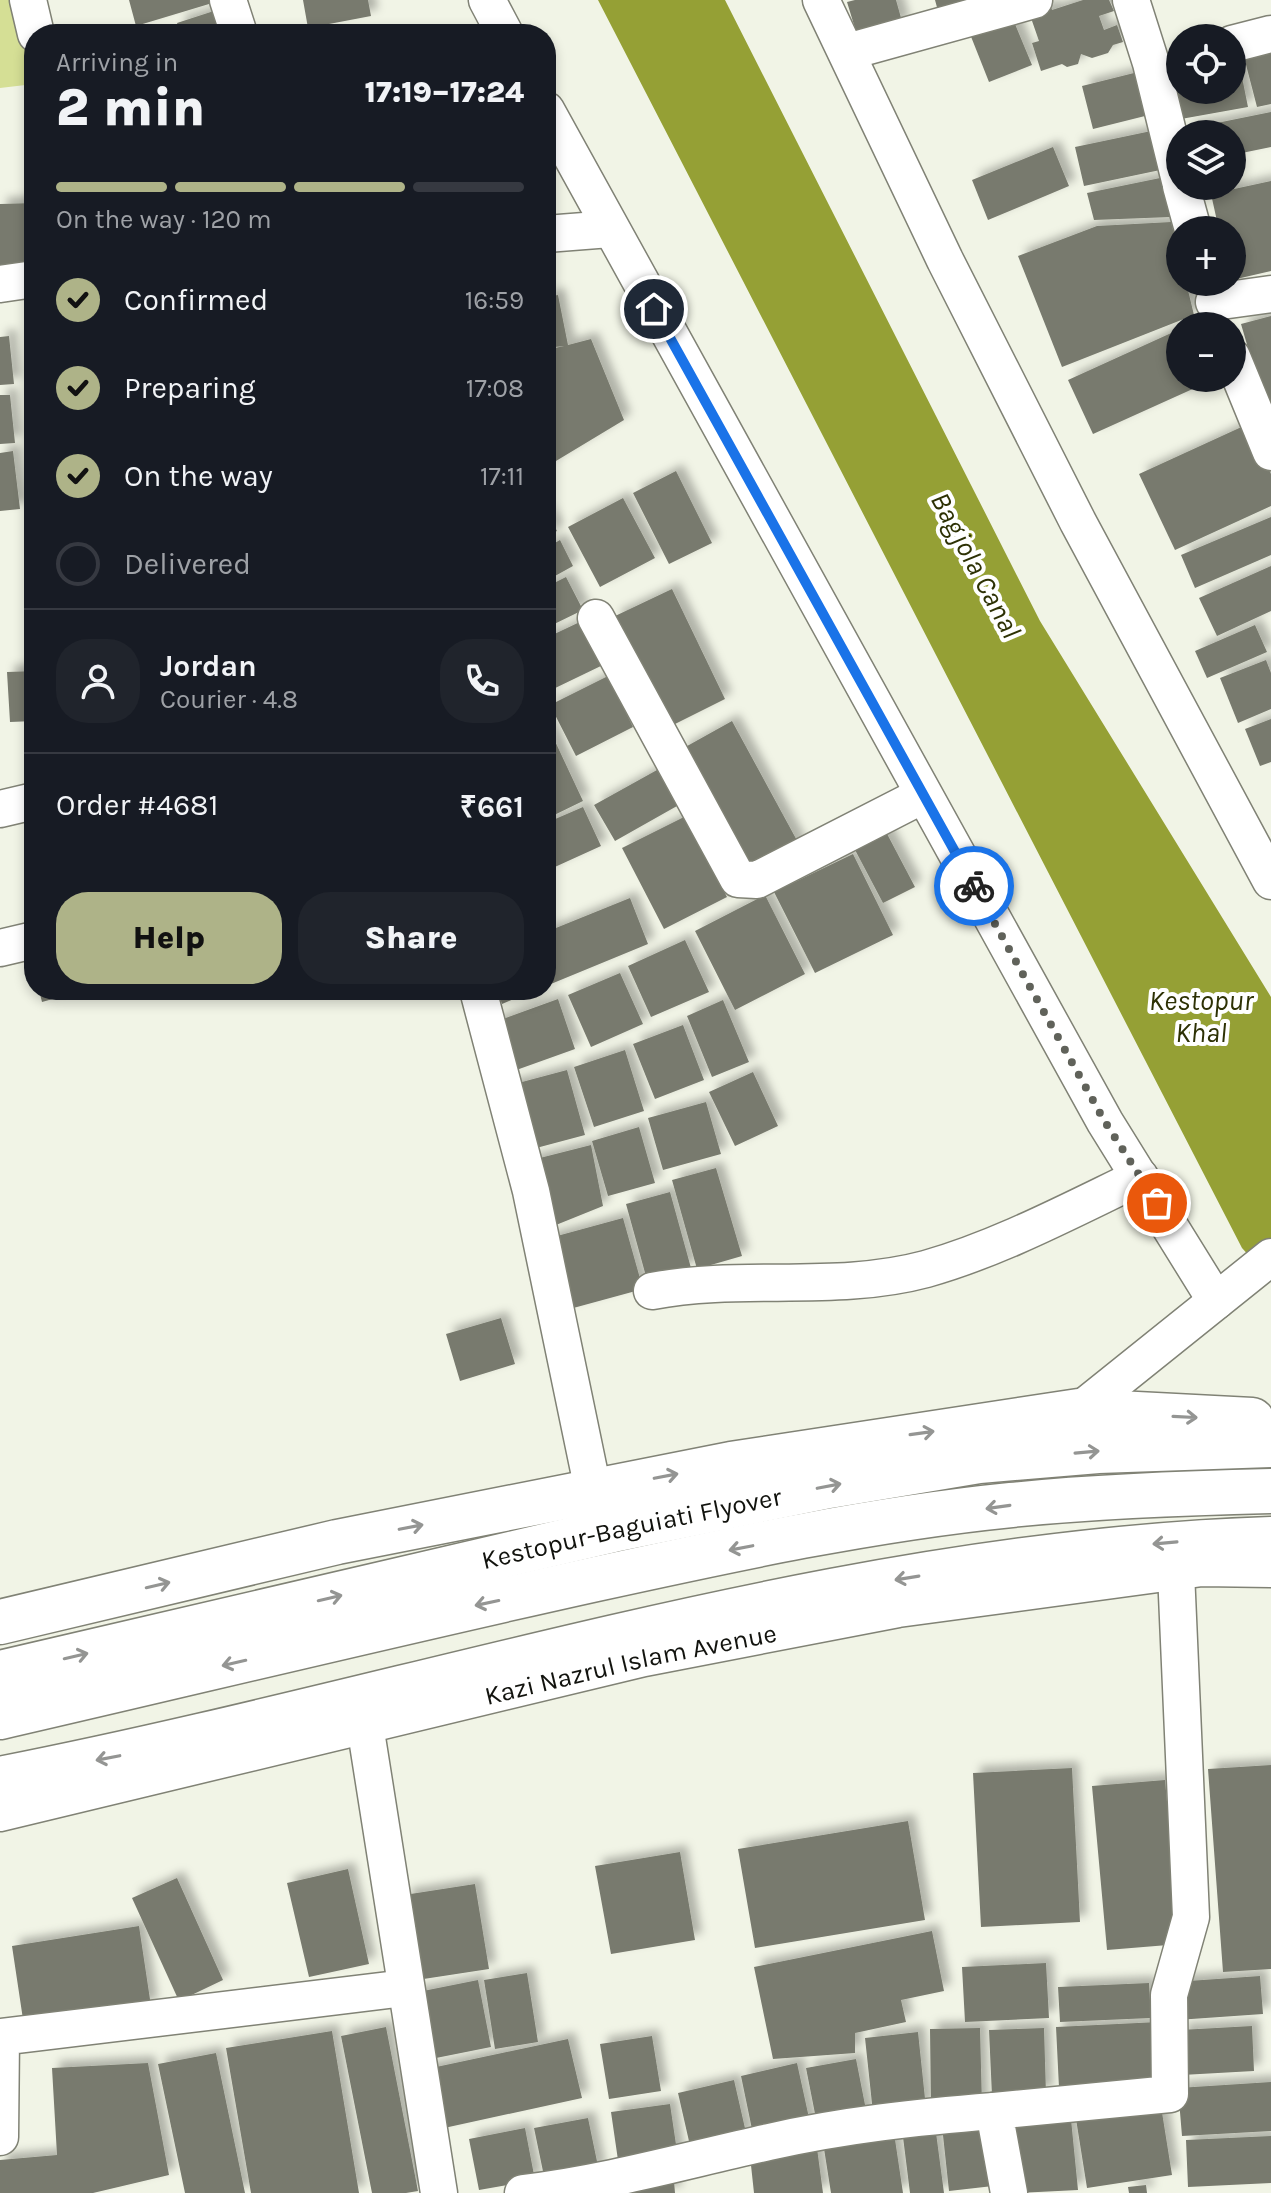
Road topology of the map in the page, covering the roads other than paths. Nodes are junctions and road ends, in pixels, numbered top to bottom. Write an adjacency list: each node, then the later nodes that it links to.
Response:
1 (28, 0): 7 (street)
2 (228, 0): 8 (street)
3 (487, 0): 9 (street)
4 (821, 0): 12 (street)
5 (1034, 0): 12 (street)
6 (1131, 0): 13 (street)
7 (34, 24)
8 (236, 24)
9 (500, 24)
10 (1271, 34): 11 (street)
11 (1246, 40)
12 (847, 52): 27 (street)
13 (1166, 60)
14 (556, 129): 15 (street)
15 (610, 229): 16 (street); 24 (street)
16 (556, 233)
17 (24, 280): 18 (street)
18 (0, 284)
19 (1271, 294): 20 (street)
20 (1214, 303)
21 (1246, 391): 22 (street)
22 (1271, 452)
23 (596, 618): 24 (street)
24 (923, 795): 31 (street)
25 (24, 803): 26 (street)
26 (0, 809)
27 (1271, 881)
28 (24, 942): 29 (street)
29 (0, 948)
30 (481, 1000): 38 (street)
31 (1140, 1177): 33 (street); 34 (street)
32 (1260, 1265): 34 (street)
33 (652, 1291)
34 (1216, 1301): 35 (street)
35 (1079, 1411): 36 (main road, one-way to 36); 38 (main road, one-way to 35)
36 (1271, 1421)
37 (1271, 1445): 44 (main road, Kestopur-Baguiati Flyover, one-way to 37)
38 (593, 1490): 43 (main road, one-way to 38)
39 (1271, 1491): 45 (main road, Kestopur-Baguiati Flyover, one-way to 45)
40 (1271, 1539): 47 (main road, Kazi Nazrul Islam Avenue, one-way to 47)
41 (1271, 1569): 42 (street, Kazi Nazrul Islam Avenue)
42 (1176, 1572): 46 (street, Kazi Nazrul Islam Avenue); 50 (street)
43 (0, 1622)
44 (0, 1673)
45 (0, 1717)
46 (365, 1725): 48 (street, Kazi Nazrul Islam Avenue); 49 (street)
47 (0, 1779)
48 (0, 1813)
49 (405, 1988): 51 (street); 52 (street)
50 (994, 2111): 53 (street); 54 (street)
51 (0, 2137)
52 (439, 2193)
53 (523, 2193)
54 (1009, 2193)

